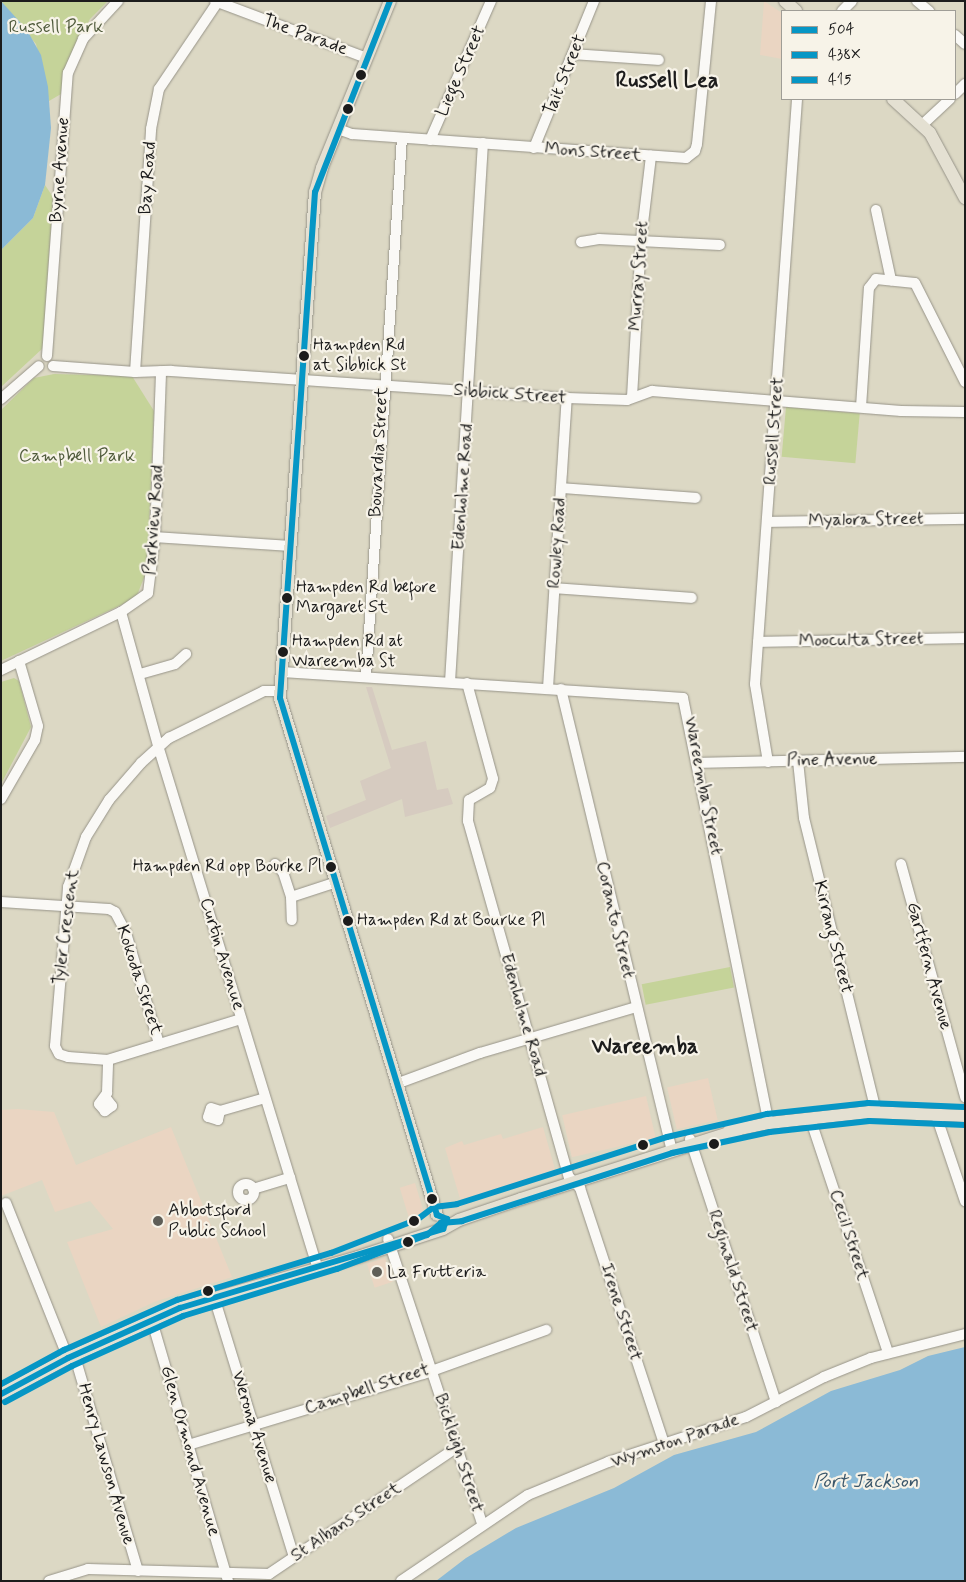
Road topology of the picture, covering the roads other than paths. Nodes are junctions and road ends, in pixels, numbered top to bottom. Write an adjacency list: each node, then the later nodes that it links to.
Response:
1 (118, 1): 34 (street, Byrne Avenue)
2 (390, 1): 14 (main road)
3 (491, 1): 24 (street, Liege Street)
4 (594, 1): 13 (street, Tait Street)
5 (711, 1): 27 (street, Mons Street)
6 (785, 1): 10 (main road)
7 (852, 1): 11 (street)
8 (918, 1): 12 (street)
9 (216, 2): 14 (street, The Parade); 38 (street, Bay Road)
10 (795, 10)
11 (843, 10)
12 (928, 10)
13 (573, 54): 15 (street); 26 (street, Tait Street)
14 (367, 58): 22 (main road)
15 (659, 60)
16 (965, 84): 17 (street)
17 (956, 93)
18 (797, 100): 46 (street, Russell Street)
19 (894, 100): 21 (main road)
20 (949, 100): 21 (street)
21 (922, 126): 28 (main road)
22 (338, 129): 23 (street, Mons Street); 39 (main road)
23 (402, 138): 24 (street, Mons Street); 41 (street, Bouvardia Street)
24 (430, 140): 25 (street, Mons Street)
25 (483, 143): 26 (street, Mons Street); 42 (street, Edenholme Road)
26 (534, 148): 27 (street, Mons Street)
27 (651, 156): 30 (street, Murray Street)
28 (965, 198)
29 (876, 210): 33 (street)
30 (641, 240): 31 (street); 32 (street); 43 (street, Murray Street)
31 (581, 242)
32 (720, 246)
33 (891, 280): 40 (street); 47 (street)
34 (48, 356): 35 (street); 36 (street)
35 (40, 366): 36 (street); 45 (street)
36 (53, 366): 38 (street, Sibbick Street)
37 (161, 371): 38 (street, Sibbick Street); 39 (street, Sibbick Street); 53 (street, Parkview Road)
38 (135, 372)
39 (301, 380): 41 (street, Sibbick Street); 54 (main road)
40 (965, 382)
41 (383, 385): 42 (street, Sibbick Street); 65 (street, Bouvardia Street)
42 (468, 391): 44 (street, Sibbick Street); 66 (street, Edenholme Road)
43 (632, 397): 44 (street, Sibbick Street); 46 (street, Sibbick Street)
44 (567, 398): 49 (street, Rowley Road)
45 (1, 399)
46 (776, 400): 47 (street, Sibbick Street); 52 (street, Russell Street)
47 (861, 407): 48 (street, Sibbick Street)
48 (965, 412)
49 (561, 488): 50 (street); 55 (street, Rowley Road)
50 (696, 498)
51 (965, 518): 52 (street, Myalora Street)
52 (767, 522): 59 (street, Russell Street)
53 (154, 537): 54 (street); 57 (street, Parkview Road)
54 (290, 546): 63 (main road)
55 (554, 588): 56 (street); 68 (street, Rowley Road)
56 (692, 598)
57 (121, 612): 61 (street, Parkview Road); 64 (street, Curtin Avenue)
58 (965, 638): 59 (street, Mooculta Street)
59 (758, 642): 74 (street, Russell Street)
60 (186, 654): 64 (street)
61 (19, 661): 62 (street, Parkview Road); 76 (street)
62 (1, 670)
63 (282, 672): 65 (street, Wareemba Street); 70 (main road)
64 (140, 674): 71 (street, Curtin Avenue)
65 (366, 676): 66 (street, Wareemba Street)
66 (450, 682): 67 (street, Wareemba Street)
67 (467, 683): 68 (street, Wareemba Street); 86 (street, Edenholme Road)
68 (548, 688): 69 (street, Wareemba Street)
69 (561, 689): 75 (street, Wareemba Street); 84 (street, Coranto Street)
70 (281, 691): 71 (street, Tyler Crescent); 79 (main road)
71 (158, 745): 82 (street, Tyler Crescent); 85 (street, Curtin Avenue)
72 (965, 757): 73 (street, Pine Avenue)
73 (798, 761): 74 (street, Pine Avenue); 94 (street, Kirrang Street)
74 (768, 762): 75 (street, Pine Avenue)
75 (699, 763): 98 (street, Wareemba Street)
76 (1, 799)
77 (275, 864): 80 (street)
78 (901, 864): 90 (street, Gartfern Avenue)
79 (334, 883): 80 (street); 89 (main road)
80 (291, 897): 83 (street)
81 (1, 902): 82 (street, Kokoda Street)
82 (65, 906): 87 (street, Kokoda Street); 88 (street, Tyler Crescent)
83 (292, 920)
84 (636, 1007): 86 (street); 100 (street, Coranto Street)
85 (241, 1019): 87 (street, Tyler Crescent); 92 (street, Curtin Avenue)
86 (530, 1038): 89 (street); 102 (street, Edenholme Road)
87 (160, 1044): 88 (street, Tyler Crescent)
88 (108, 1060): 91 (street)
89 (396, 1084): 106 (main road)
90 (965, 1097)
91 (106, 1098)
92 (265, 1098): 93 (street); 101 (street, Curtin Avenue)
93 (220, 1111)
94 (876, 1111): 95 (main road); 97 (main road)
95 (936, 1115): 96 (main road); 104 (street)
96 (965, 1116)
97 (810, 1118): 98 (main road); 113 (street, Cecil Street)
98 (769, 1123): 99 (main road)
99 (691, 1142): 100 (main road); 117 (street, Reginald Street)
100 (671, 1147): 102 (main road)
101 (290, 1178): 103 (street); 108 (street, Curtin Avenue)
102 (573, 1179): 106 (main road); 119 (street, Irene Street)
103 (253, 1189)
104 (965, 1201)
105 (6, 1203): 114 (street, Henry Lawson Avenue)
106 (440, 1221): 107 (main road)
107 (389, 1242): 108 (main road); 115 (street, Bickleigh Street)
108 (317, 1266): 109 (main road)
109 (214, 1297): 110 (main road); 118 (street, Werona Avenue)
110 (152, 1321): 114 (main road); 120 (street, Glen Ormond Avenue)
111 (546, 1330): 115 (street, Campbell Street)
112 (965, 1334): 113 (street, Wymston Parade)
113 (888, 1353): 117 (street, Wymston Parade)
114 (72, 1357): 116 (main road); 124 (street, Henry Lawson Avenue)
115 (431, 1368): 118 (street, Campbell Street); 121 (street, Bickleigh Street)
116 (1, 1394)
117 (776, 1402): 119 (street, Wymston Parade)
118 (254, 1425): 120 (street, Campbell Street); 123 (street, Werona Avenue)
119 (664, 1444): 122 (street, Wymston Parade)
120 (188, 1445): 125 (street, Glen Ormond Avenue)
121 (457, 1447): 122 (street, Bickleigh Street); 123 (street, St Albans Street)
122 (482, 1524): 127 (street, Wymston Parade)
123 (294, 1557): 125 (street, St Albans Street)
124 (138, 1571): 125 (street, St Albans Street); 126 (street, St Albans Street)
125 (227, 1577)
126 (49, 1581)
127 (401, 1581)

